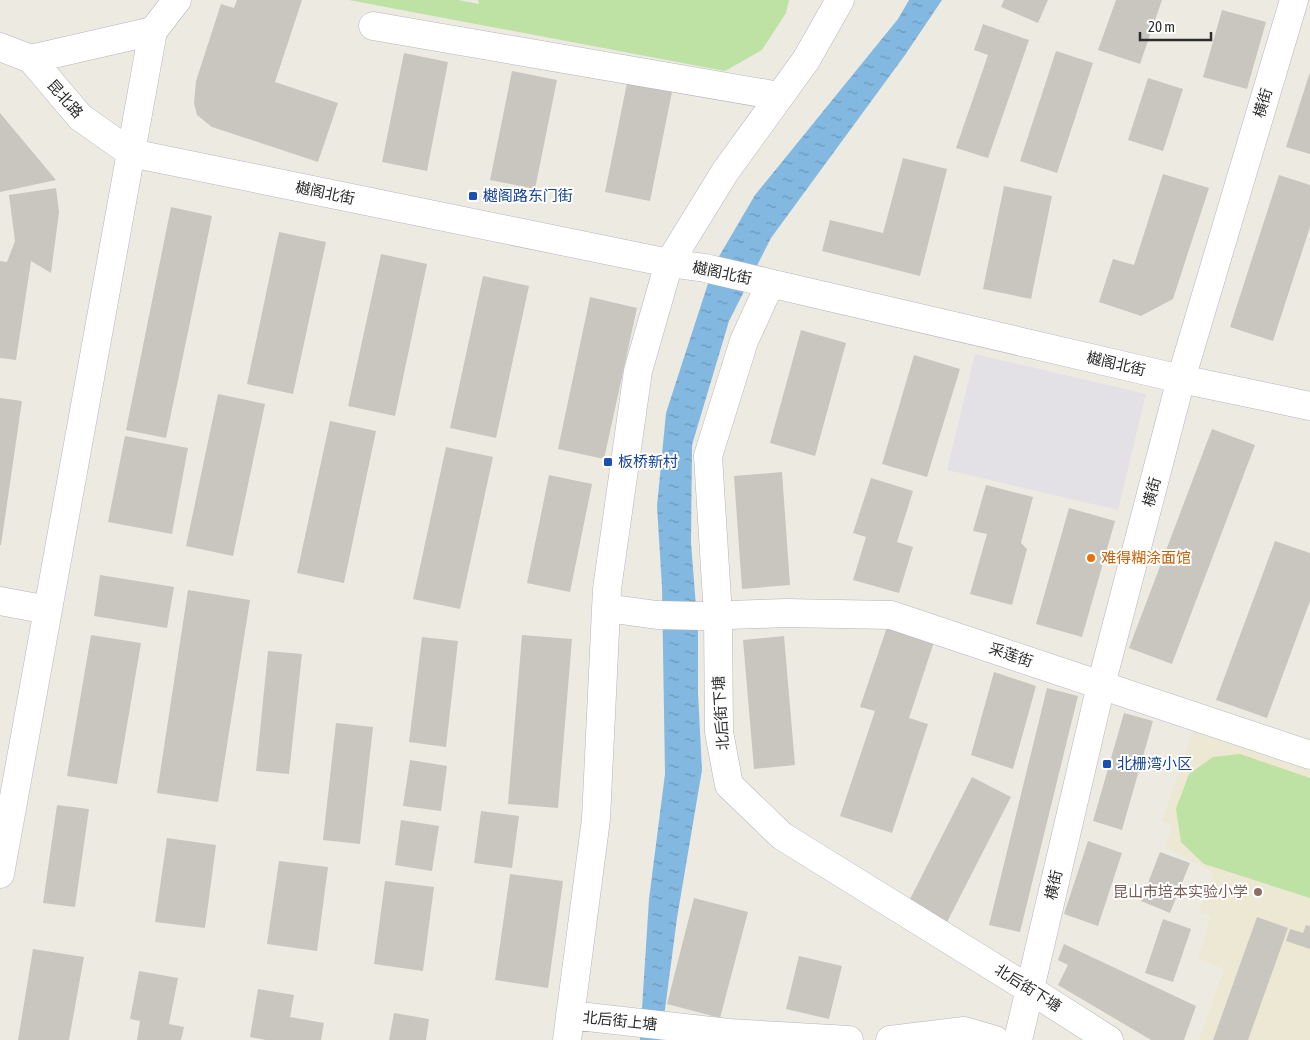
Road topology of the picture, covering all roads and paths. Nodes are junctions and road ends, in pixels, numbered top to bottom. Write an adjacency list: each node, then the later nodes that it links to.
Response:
1 (177, 0): 5 (street)
2 (840, 0): 8 (street)
3 (1286, 2): 12 (street, 横街)
4 (373, 26): 8 (street)
5 (153, 31): 7 (street); 9 (street)
6 (0, 47): 7 (street, 昆北路)
7 (31, 59): 9 (street, 昆北路)
8 (779, 96): 10 (street)
9 (131, 153): 10 (street, 樾阁北街); 16 (street)
10 (669, 263): 11 (street, 樾阁北街); 15 (street)
11 (770, 284): 12 (street, 樾阁北街); 17 (street, 北后街下塘)
12 (1181, 379): 13 (street, 樾阁北街); 18 (street, 横街)
13 (1310, 406)
14 (0, 601): 16 (street)
15 (606, 608): 17 (street, 采莲街); 22 (street)
16 (48, 610): 20 (street)
17 (711, 616): 18 (street, 采莲街); 21 (street, 北后街下塘)
18 (1101, 686): 19 (street, 采莲街); 21 (street, 横街)
19 (1310, 755)
20 (0, 874)
21 (1029, 989): 26 (street, 横街); 27 (street, 北后街下塘)
22 (568, 1028): 23 (street, 北后街上塘)
23 (849, 1040)
24 (890, 1040): 25 (street)
25 (996, 1040)
26 (1018, 1040)
27 (1109, 1040)

